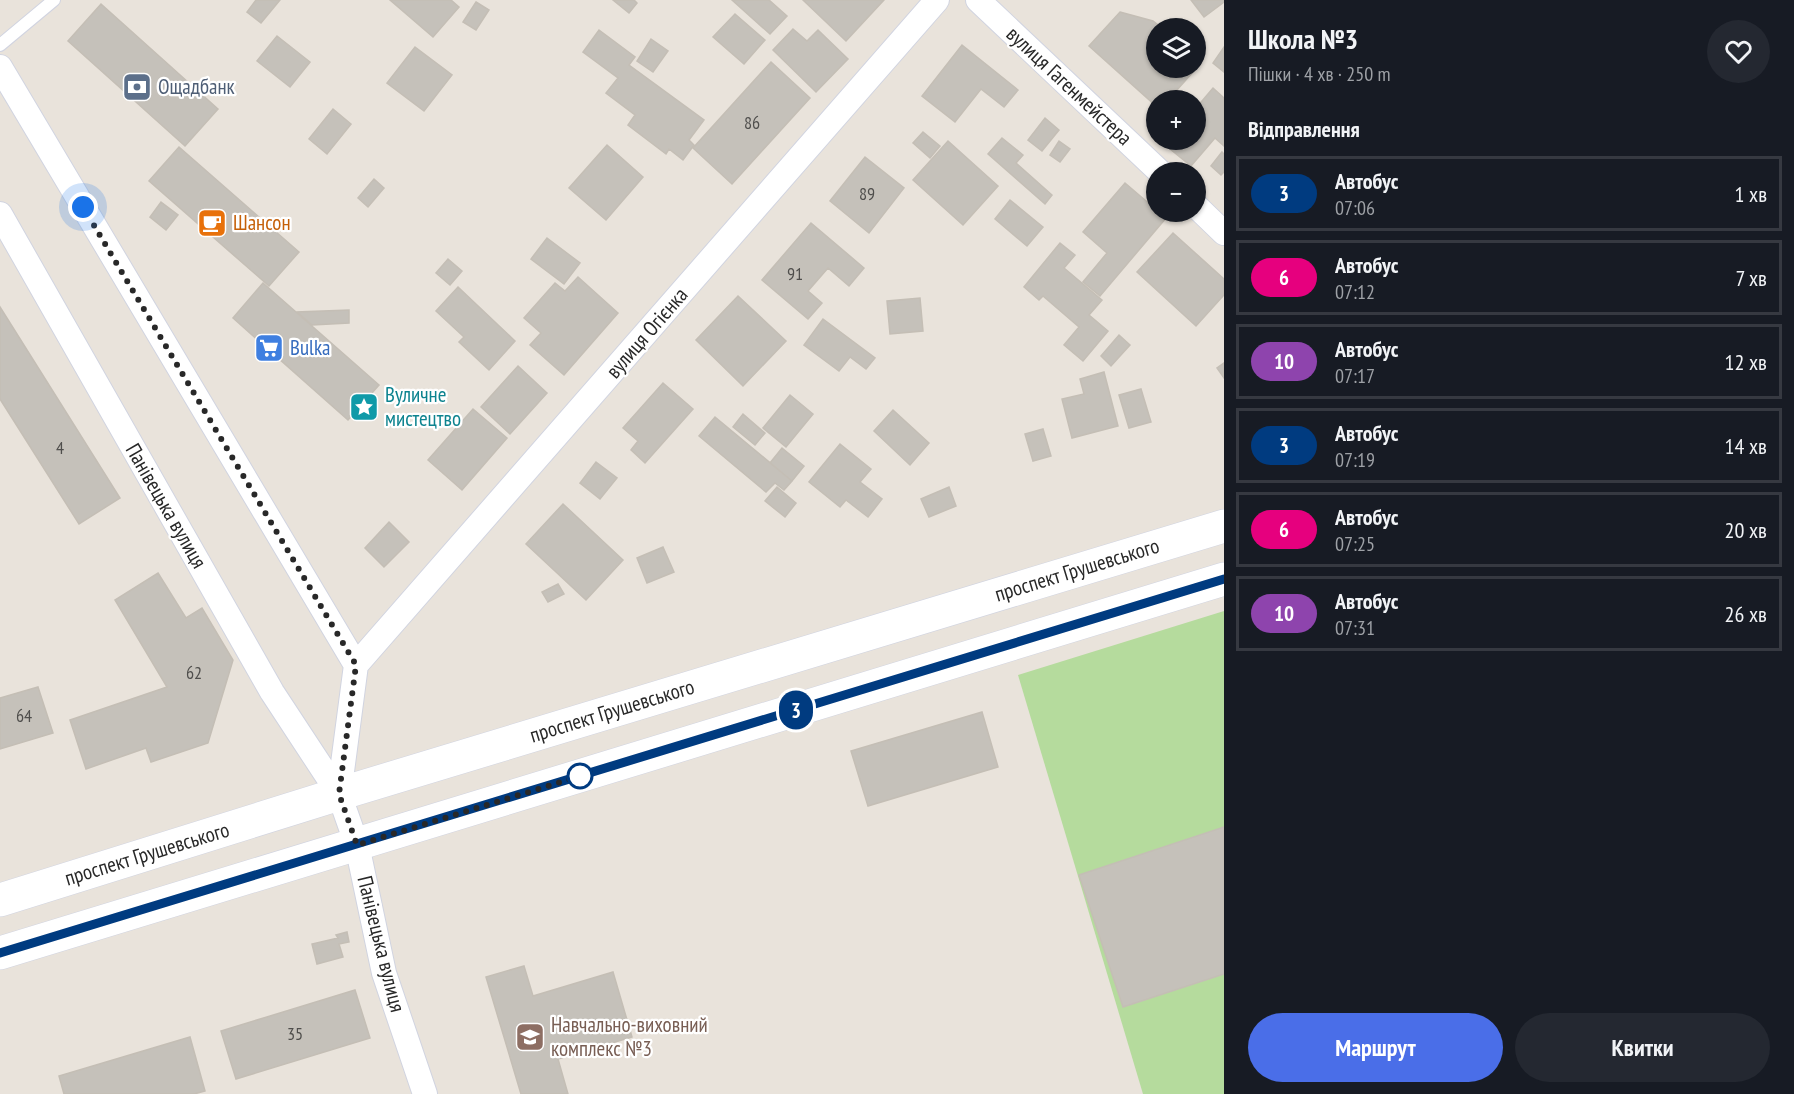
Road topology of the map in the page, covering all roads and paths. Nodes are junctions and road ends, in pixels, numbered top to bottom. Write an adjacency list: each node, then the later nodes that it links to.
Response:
1 (54, 0): 4 (lane)
2 (937, 0): 12 (street, вулиця Огієнка)
3 (978, 0): 6 (street, вулиця Гагенмейстера)
4 (0, 45)
5 (0, 67): 12 (street)
6 (1149, 162)
7 (0, 214): 13 (street, Панівецька вулиця)
8 (1206, 216): 9 (street)
9 (1224, 233)
10 (1224, 526): 13 (main road, проспект Грушевського)
11 (1224, 579): 14 (main road)
12 (356, 665): 13 (street, Панівецька вулиця)
13 (339, 794): 14 (street, Панівецька вулиця); 15 (main road, проспект Грушевського)
14 (357, 845): 16 (main road); 17 (street, Панівецька вулиця)
15 (0, 900)
16 (0, 953)
17 (425, 1094)

